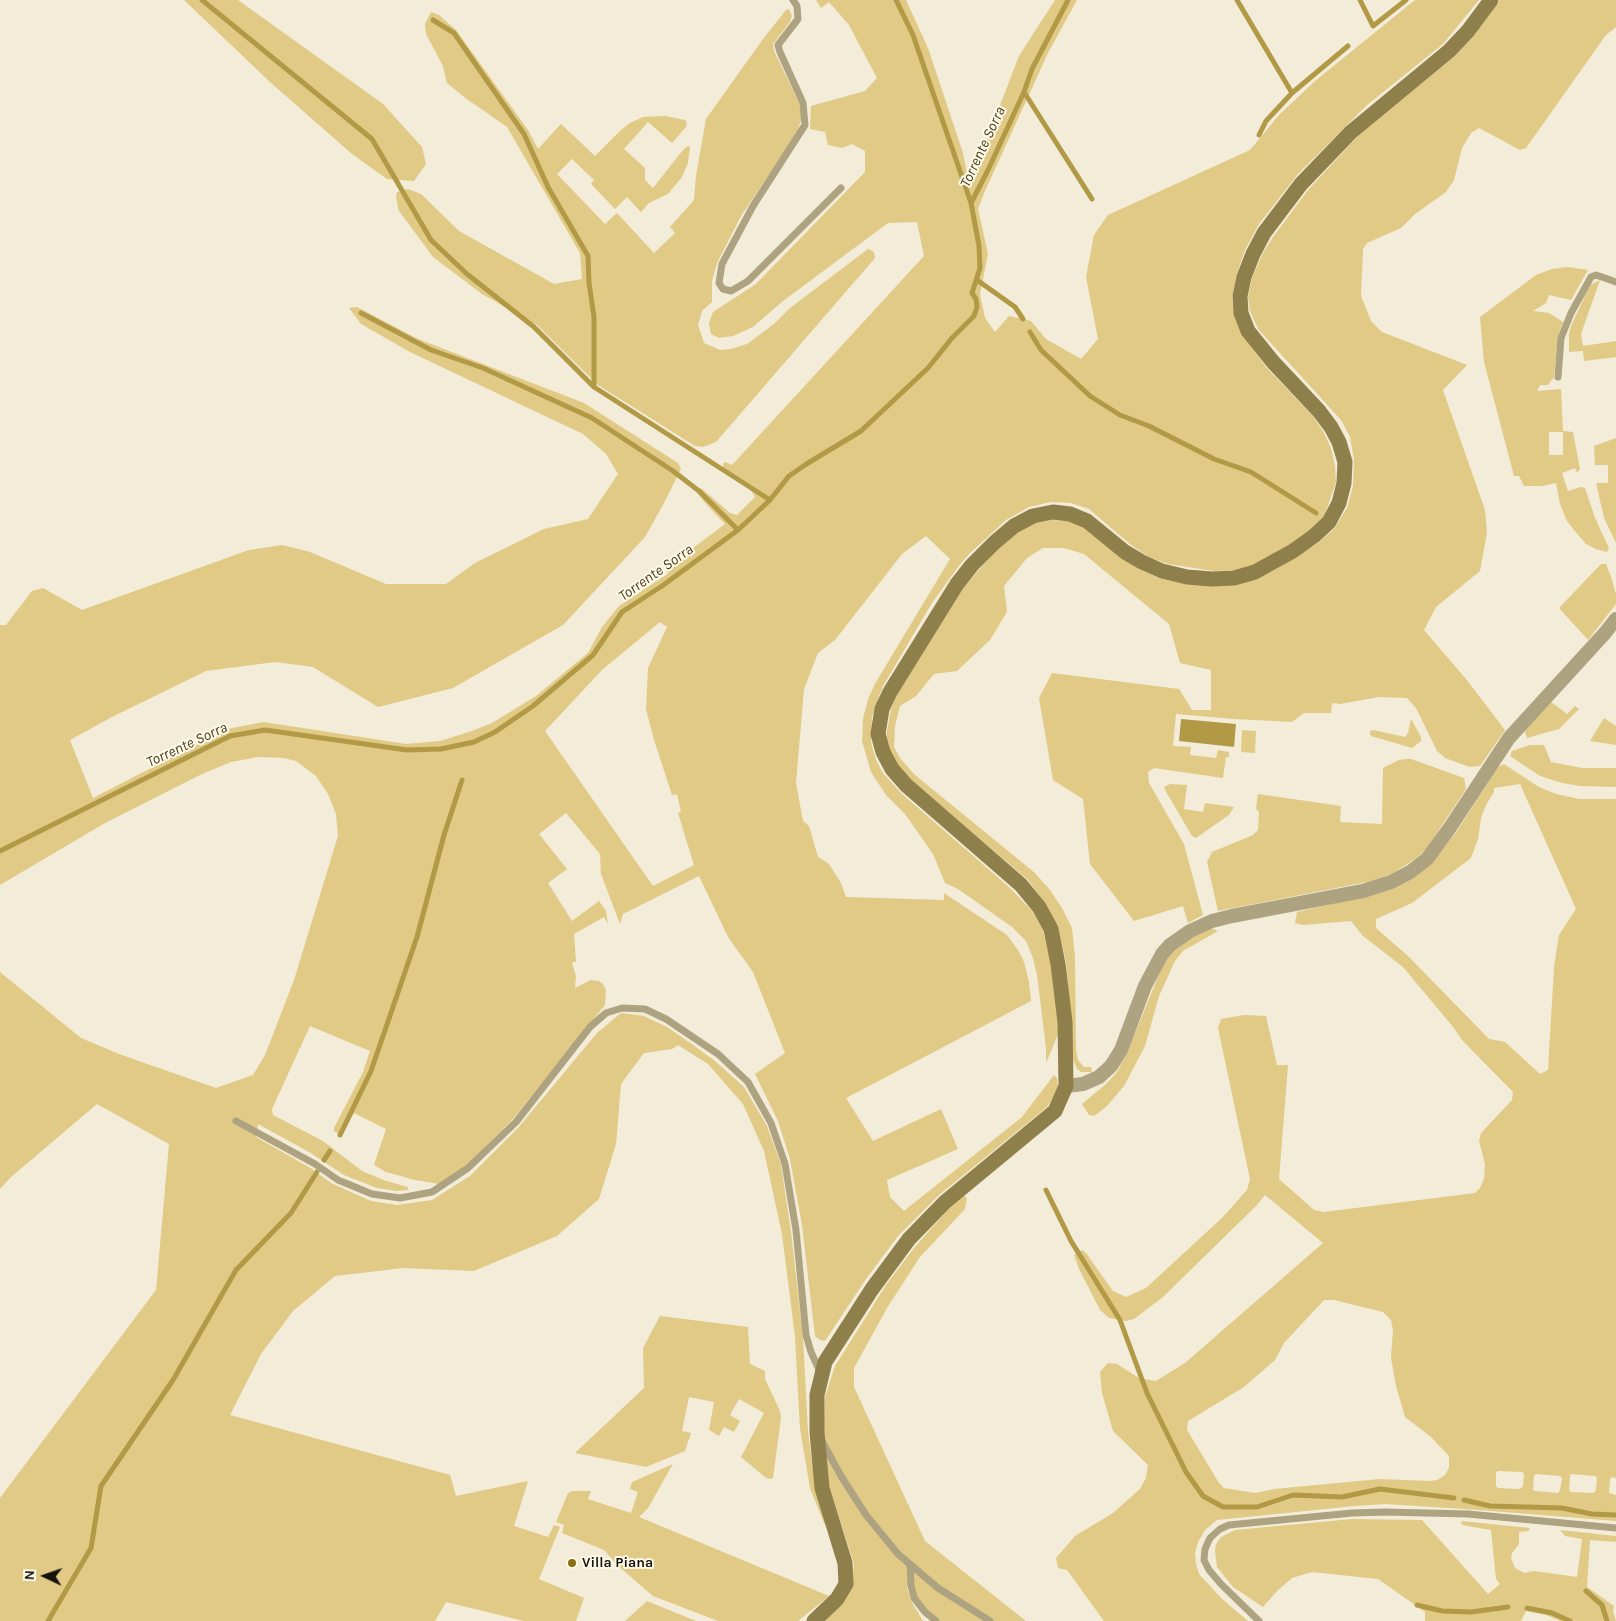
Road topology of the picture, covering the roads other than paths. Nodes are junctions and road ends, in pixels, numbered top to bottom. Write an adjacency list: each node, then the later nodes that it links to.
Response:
1 (793, 0): 3 (lane)
2 (1491, 0): 7 (street)
3 (841, 188)
4 (1616, 282): 5 (lane)
5 (1558, 377)
6 (1616, 619): 7 (street)
7 (1066, 1086): 9 (street)
8 (236, 1121): 9 (lane)
9 (822, 1376): 10 (street)
10 (817, 1432): 12 (lane); 13 (street)
11 (1616, 1528): 16 (lane)
12 (910, 1564): 14 (lane); 15 (lane)
13 (814, 1621)
14 (936, 1621)
15 (990, 1621)
16 (1259, 1621)

